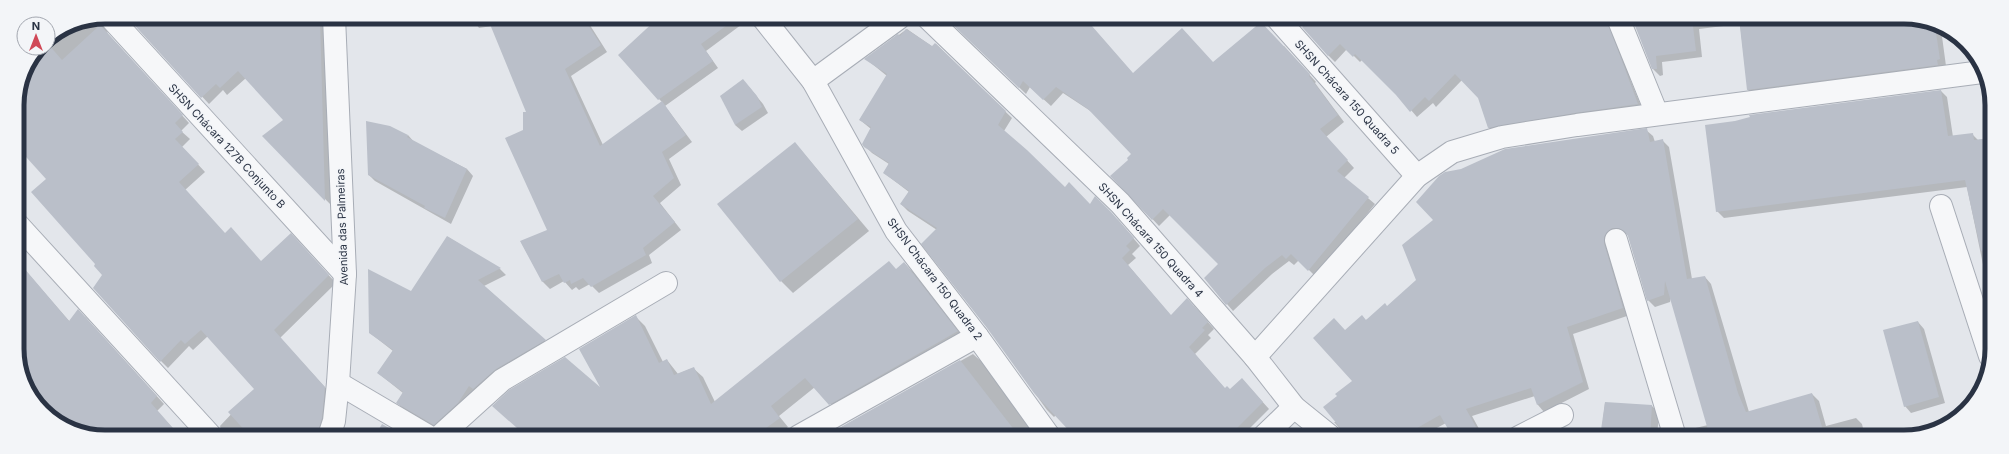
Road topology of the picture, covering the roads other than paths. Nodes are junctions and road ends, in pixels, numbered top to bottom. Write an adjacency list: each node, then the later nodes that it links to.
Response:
1 (116, 24): 15 (street, SHSN Chácara 127B Conjunto B)
2 (334, 24): 15 (street, Avenida das Palmeiras)
3 (768, 24): 9 (street, SHSN Chácara 150 Quadra 2)
4 (891, 24): 9 (street)
5 (934, 24): 19 (street, SHSN Chácara 150 Quadra 4)
6 (1287, 24): 11 (street, SHSN Chácara 150 Quadra 5)
7 (1620, 24): 10 (street)
8 (1978, 72): 10 (street)
9 (812, 81): 17 (street, SHSN Chácara 150 Quadra 2)
10 (1657, 114): 11 (street)
11 (1417, 176): 19 (street)
12 (1941, 206): 18 (street)
13 (24, 232): 23 (street)
14 (1616, 240): 32 (street)
15 (346, 274): 20 (street, Avenida das Palmeiras)
16 (666, 283): 26 (street)
17 (977, 336): 27 (street); 28 (street, SHSN Chácara 150 Quadra 2)
18 (1985, 341)
19 (1255, 357): 21 (street, SHSN Chácara 150 Quadra 4)
20 (338, 382): 24 (street, Avenida das Palmeiras); 25 (street)
21 (1294, 407): 29 (street); 30 (street, SHSN Chácara 150 Quadra 4)
22 (1562, 415): 31 (street)
23 (205, 430)
24 (331, 430)
25 (418, 430)
26 (447, 430)
27 (810, 430)
28 (1045, 430)
29 (1270, 430)
30 (1323, 430)
31 (1531, 430)
32 (1673, 430)

